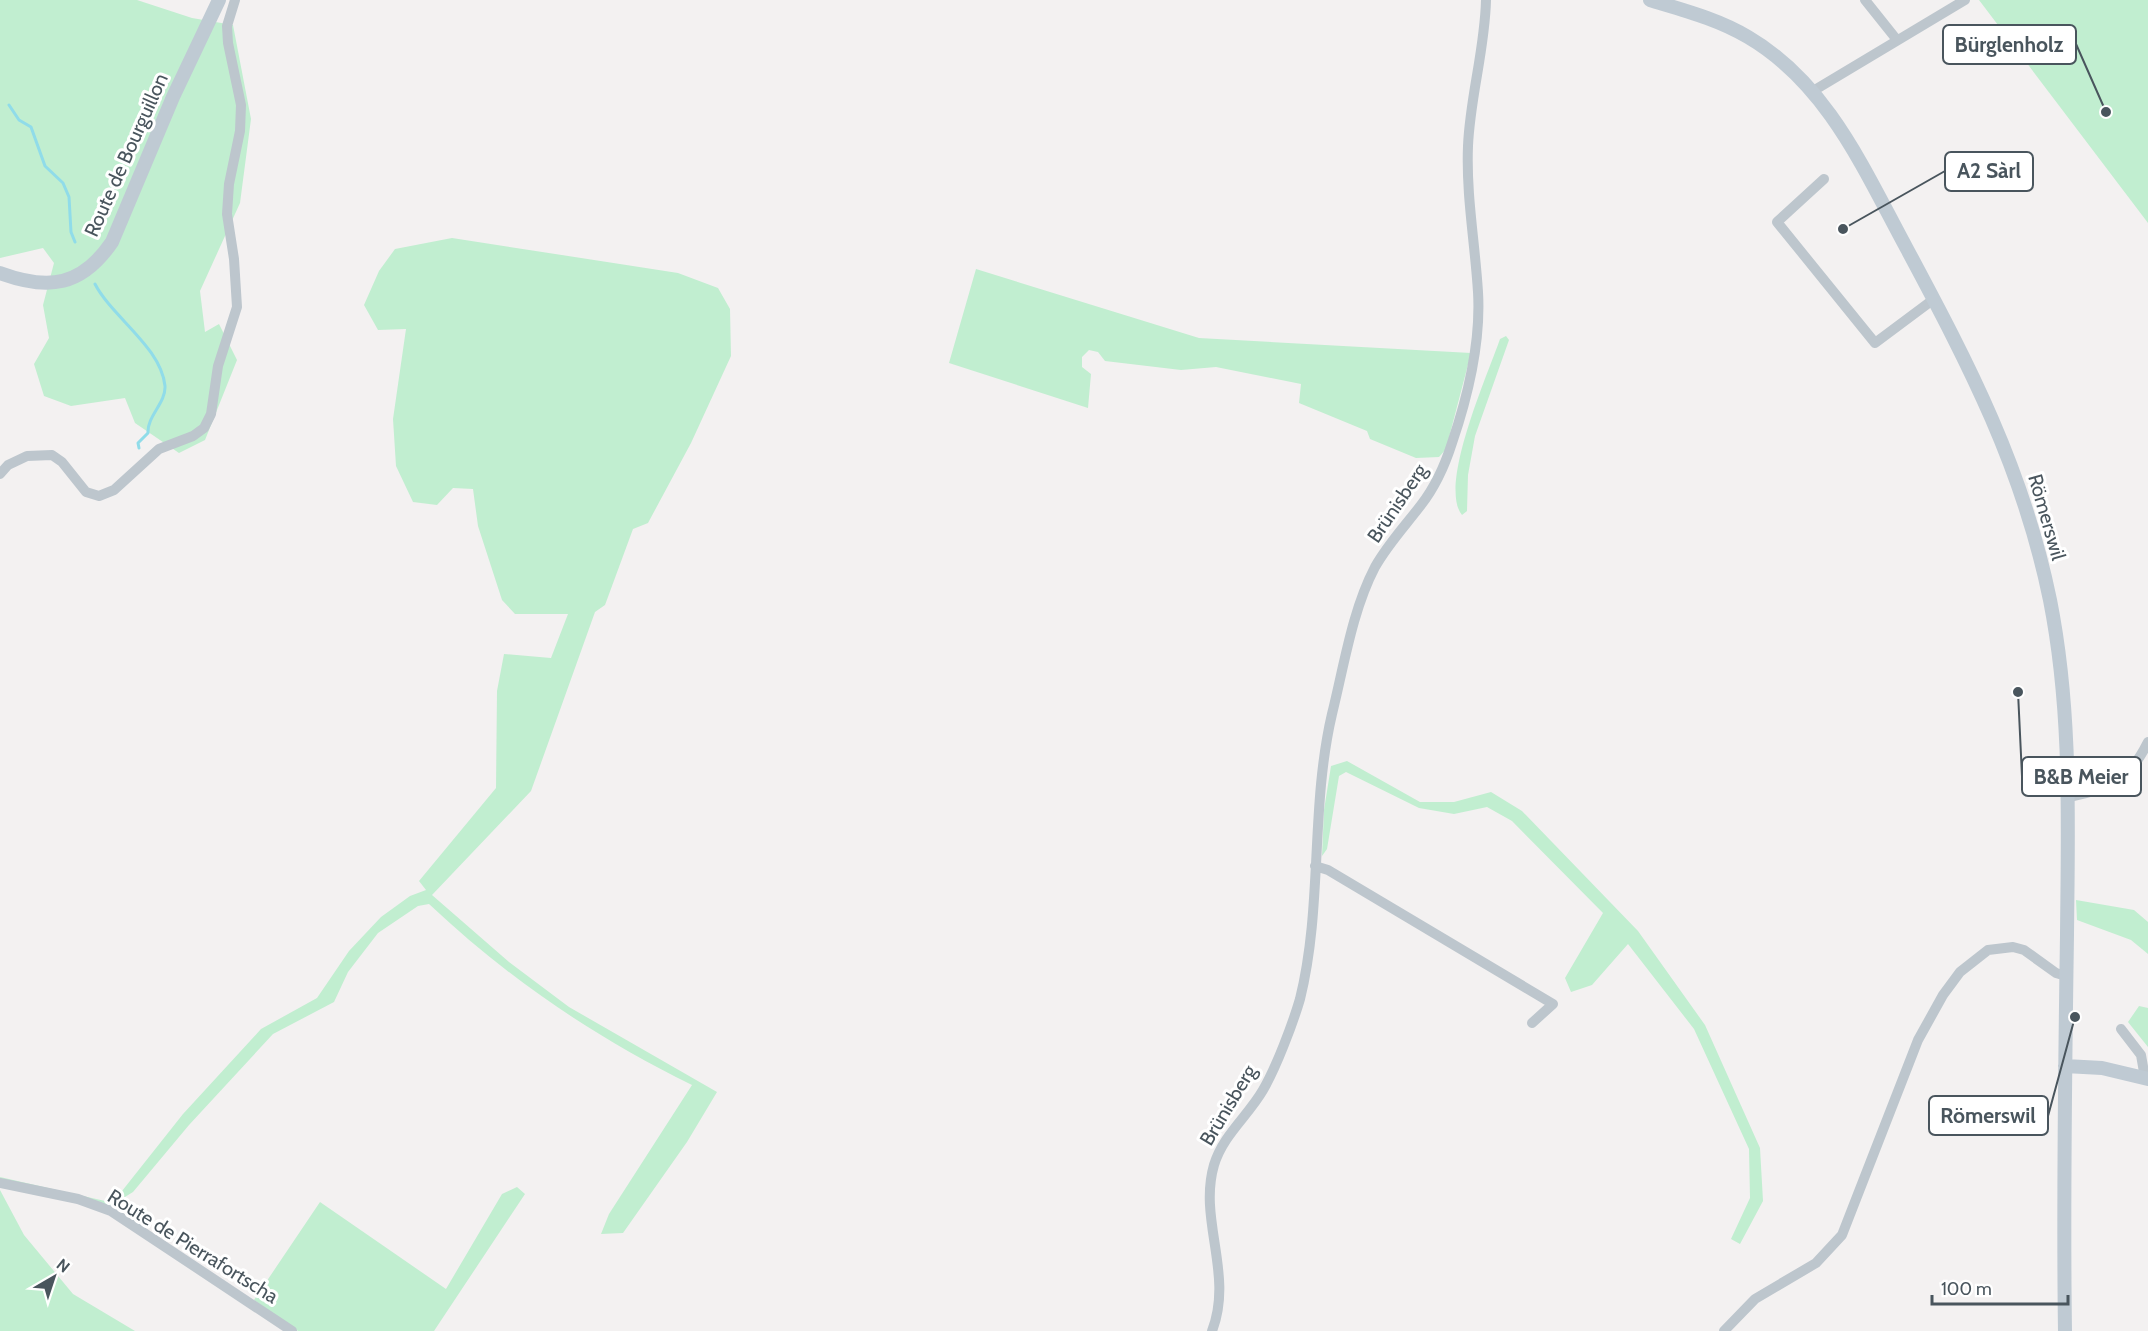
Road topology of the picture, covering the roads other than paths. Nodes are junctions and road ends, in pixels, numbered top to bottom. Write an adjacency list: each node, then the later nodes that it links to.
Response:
1 (219, 0): 10 (main road, Route de Bourguillon)
2 (235, 0): 12 (street)
3 (1486, 0): 15 (street, Brünisberg)
4 (1650, 0): 8 (main road, Römerswil)
5 (1865, 0): 7 (street)
6 (1965, 0): 7 (street)
7 (1897, 40): 8 (street)
8 (1813, 91): 11 (main road, Römerswil)
9 (1824, 179): 11 (street)
10 (0, 273)
11 (1934, 299): 14 (main road, Römerswil)
12 (0, 474)
13 (2148, 742): 14 (street)
14 (2069, 797): 16 (main road, Römerswil)
15 (1315, 867): 17 (street); 23 (street, Brünisberg)
16 (2066, 976): 19 (main road, Römerswil); 24 (street)
17 (1532, 1023)
18 (2121, 1029): 20 (street)
19 (2065, 1066): 20 (main road); 25 (main road, Römerswil)
20 (2146, 1079)
21 (0, 1183): 22 (street, Route de Pierrafortscha)
22 (292, 1331)
23 (1212, 1331)
24 (1724, 1331)
25 (2065, 1331)

